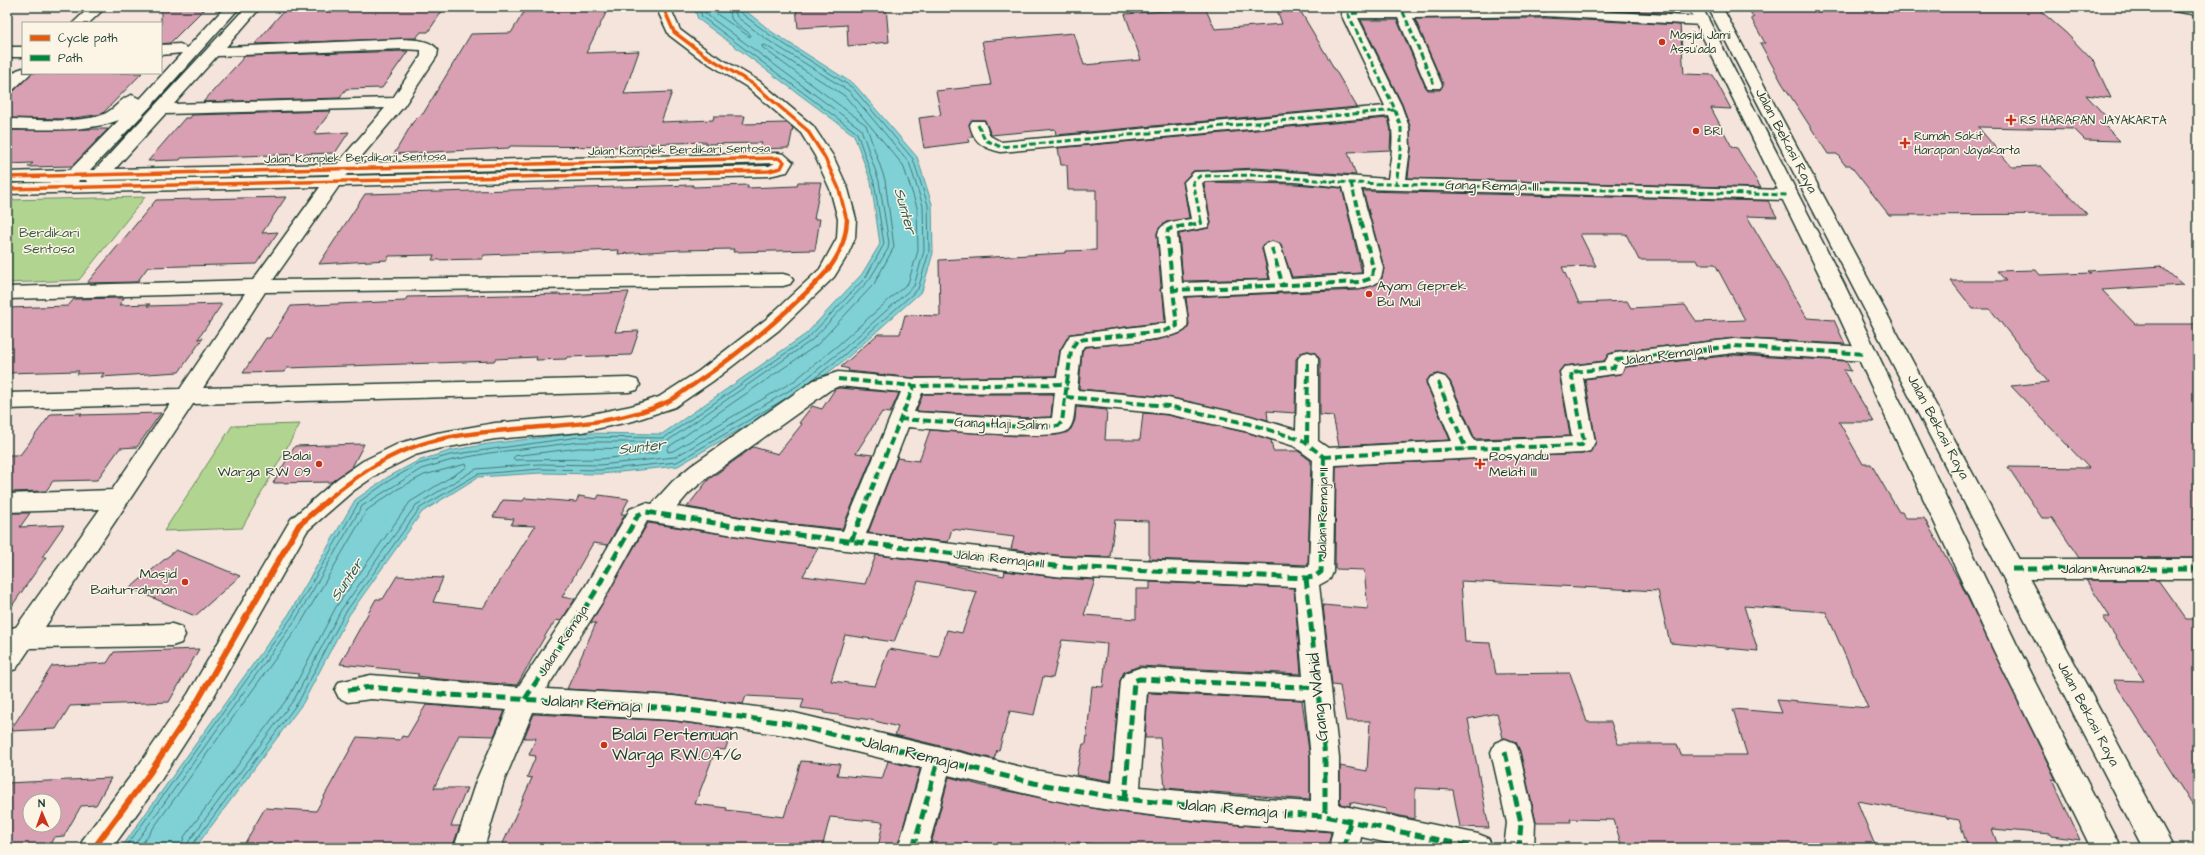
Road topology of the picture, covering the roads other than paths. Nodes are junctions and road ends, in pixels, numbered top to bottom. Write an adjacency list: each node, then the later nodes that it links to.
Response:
1 (99, 7): 12 (street)
2 (221, 7): 16 (street)
3 (233, 7): 32 (street)
4 (254, 7): 15 (street)
5 (662, 7): 71 (street)
6 (2173, 7): 9 (street)
7 (1347, 10): 10 (street); 25 (street)
8 (1544, 10): 10 (street); 11 (street)
9 (2198, 11)
10 (1403, 12): 21 (street)
11 (1704, 12): 36 (street, Jalan Bekasi Raya); 58 (street, Jalan Bekasi Raya)
12 (81, 22)
13 (7, 52): 14 (street)
14 (22, 52)
15 (214, 52): 23 (street, Jalan Komplek Berdikari Sentosa); 24 (street)
16 (167, 58)
17 (22, 62): 18 (street)
18 (7, 63)
19 (22, 74): 22 (street)
20 (157, 74): 26 (street)
21 (1434, 85)
22 (7, 87)
23 (398, 103): 24 (street); 28 (street, Jalan Komplek Berdikari Sentosa)
24 (159, 109): 31 (street)
25 (1395, 110): 27 (street); 34 (street)
26 (7, 124)
27 (978, 125)
28 (338, 175): 28 (street, Jalan Komplek Berdikari Sentosa); 31 (street, Jalan Komplek Berdikari Sentosa); 39 (street, Jalan Komplek Berdikari Sentosa)
29 (7, 177): 32 (street, Jalan Komplek Berdikari Sentosa)
30 (1195, 179): 33 (street, Gang Remaja III); 41 (street, Gang Haji Salim)
31 (95, 180): 32 (street, Jalan Komplek Berdikari Sentosa)
32 (69, 181): 35 (street, Jalan Komplek Berdikari Sentosa)
33 (1352, 183): 34 (street, Gang Remaja III); 40 (street)
34 (1396, 184): 36 (street, Gang Remaja III)
35 (7, 189)
36 (1789, 195): 43 (street, Jalan Bekasi Raya)
37 (1272, 248): 40 (street)
38 (783, 280): 39 (street)
39 (259, 286): 42 (street); 49 (street, Jalan Komplek Berdikari Sentosa)
40 (1283, 286): 41 (street)
41 (1172, 290): 48 (street, Gang Haji Salim)
42 (7, 293)
43 (1866, 354): 52 (street, Jalan Remaja II); 76 (street, Jalan Bekasi Raya)
44 (1308, 359): 53 (street)
45 (1438, 382): 52 (street)
46 (630, 385): 49 (street)
47 (914, 386): 48 (street, Jalan Remaja); 51 (street); 56 (street, Jalan Remaja)
48 (1067, 391): 51 (street, Gang Haji Salim); 53 (street, Jalan Remaja)
49 (186, 395): 50 (street); 54 (street, Jalan Komplek Berdikari Sentosa)
50 (7, 401)
51 (899, 419): 57 (street)
52 (1466, 449): 53 (street, Jalan Remaja II)
53 (1316, 450): 60 (street, Jalan Remaja II)
54 (119, 499): 55 (street); 62 (street, Jalan Komplek Berdikari Sentosa)
55 (7, 503)
56 (652, 512): 57 (street, Jalan Remaja II); 66 (street, Jalan Remaja)
57 (851, 541): 60 (street, Jalan Remaja II)
58 (2012, 569): 59 (street, Jalan Aruna 2); 77 (street, Jalan Bekasi Raya)
59 (2198, 569)
60 (1306, 578): 64 (street, Gang Wahid)
61 (172, 636): 62 (street)
62 (15, 638): 63 (street, Jalan Komplek Berdikari Sentosa)
63 (7, 661)
64 (1318, 688): 69 (street); 70 (street, Gang Wahid)
65 (348, 690): 66 (street, Jalan Remaja I)
66 (525, 699): 68 (street, Jalan Remaja I); 72 (street, Jalan Remaja)
67 (1505, 752): 75 (street)
68 (938, 761): 69 (street, Jalan Remaja I); 73 (street)
69 (1125, 798): 70 (street, Jalan Remaja I)
70 (1340, 828): 74 (street, Jalan Remaja I)
71 (94, 848)
72 (469, 848)
73 (913, 848)
74 (1478, 848)
75 (1519, 848)
76 (2106, 848)
77 (2159, 848)

